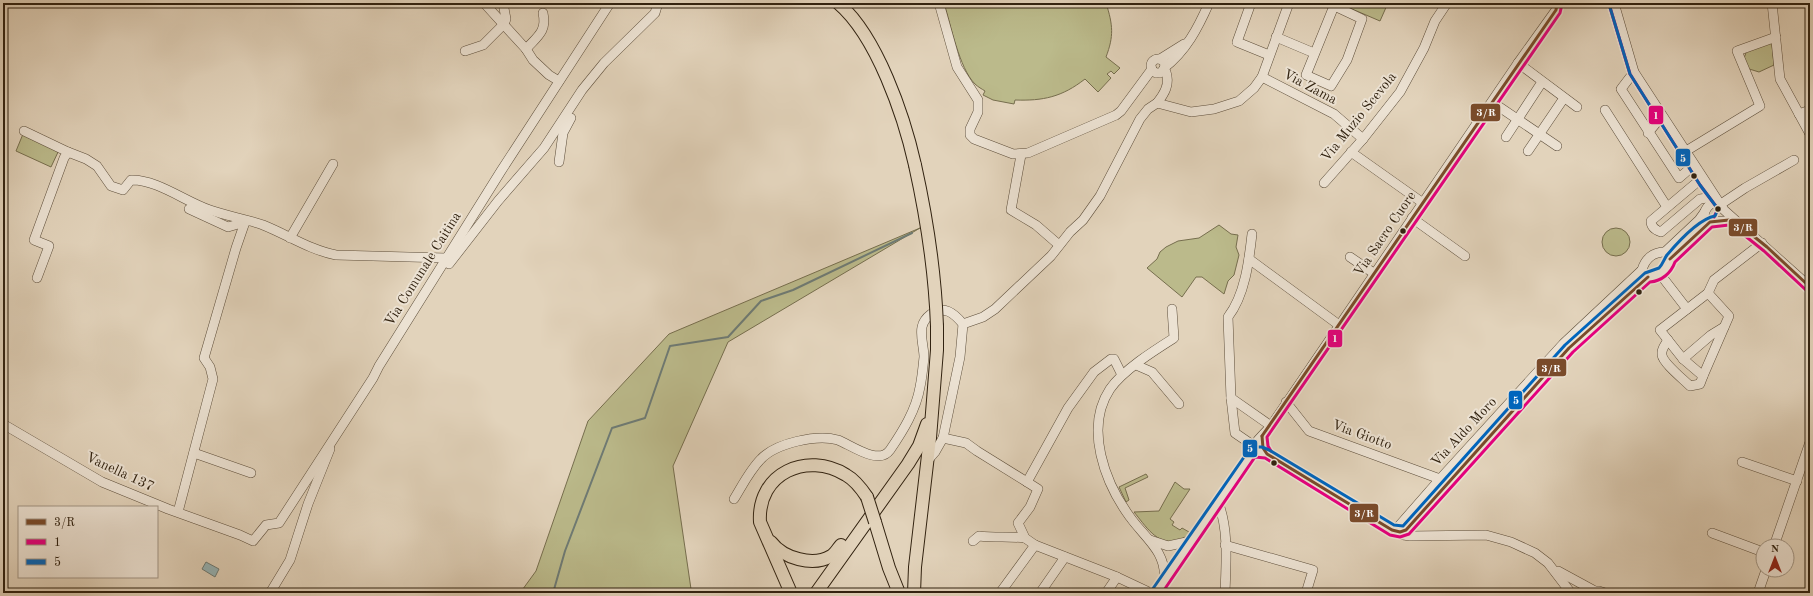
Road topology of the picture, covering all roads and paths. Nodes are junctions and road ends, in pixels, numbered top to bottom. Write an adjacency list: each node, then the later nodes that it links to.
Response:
1 (484, 3): 18 (street)
2 (503, 3): 18 (street)
3 (610, 3): 29 (street, Via Comunale Caitina)
4 (658, 3): 34 (street)
5 (838, 3): 17 (main road)
6 (849, 3): 17 (main road)
7 (939, 3): 52 (street)
8 (1209, 3): 26 (street)
9 (1251, 3): 24 (street)
10 (1289, 3): 19 (street)
11 (1448, 3): 46 (street, Via Muzio Scevola)
12 (1614, 3): 27 (street)
13 (1772, 3): 20 (street)
14 (1331, 4): 23 (street); 23 (street)
15 (1557, 5): 25 (street, Via Sacro Cuore)
16 (543, 13): 21 (street)
17 (853, 19): 98 (main road, bridge)
18 (504, 24): 21 (street); 22 (street)
19 (1276, 37): 23 (street); 24 (street)
20 (1776, 37): 38 (street); 49 (street)
21 (526, 49): 29 (street)
22 (465, 51)
23 (1314, 53)
24 (1269, 55): 28 (street)
25 (1518, 63): 30 (street); 32 (street, Via Sacro Cuore)
26 (1160, 68): 33 (street); 52 (street)
27 (1634, 72): 39 (street); 42 (street)
28 (1262, 77): 33 (street); 46 (street, Via Zama)
29 (559, 81): 70 (street, Via Comunale Caitina)
30 (1542, 82): 31 (street); 40 (street)
31 (1564, 98): 35 (street); 43 (street)
32 (1492, 102): 40 (street); 59 (street, Via Sacro Cuore)
33 (1157, 103): 72 (street)
34 (574, 105): 54 (street); 70 (street)
35 (1577, 107)
36 (1605, 110): 62 (street)
37 (1810, 110): 38 (street)
38 (1799, 114): 44 (street)
39 (1662, 116): 42 (street); 49 (street)
40 (1518, 119): 43 (street); 45 (street)
41 (24, 131): 50 (street)
42 (1648, 133): 56 (street)
43 (1540, 134): 47 (street); 48 (street)
44 (1810, 134)
45 (1506, 137)
46 (1363, 138): 51 (street, Via Muzio Scevola)
47 (1558, 146)
48 (1528, 151)
49 (1686, 151): 56 (street)
50 (68, 152): 65 (street); 81 (street)
51 (1351, 152): 58 (street, Via Muzio Scevola); 59 (street)
52 (1021, 154): 72 (street)
53 (1794, 160): 60 (street)
54 (559, 162)
55 (333, 164): 69 (street)
56 (1694, 165): 57 (street)
57 (1703, 180): 60 (street); 61 (street); 62 (street)
58 (1324, 183)
59 (1423, 203): 64 (street, Via Sacro Cuore)
60 (1721, 205): 61 (street); 66 (street); 67 (street)
61 (1706, 206): 62 (street); 66 (street); 74 (street)
62 (1667, 207)
63 (189, 209): 65 (street)
64 (1412, 218): 73 (street); 78 (street, Via Sacro Cuore)
65 (247, 221): 69 (street); 107 (street)
66 (1714, 221): 67 (street); 74 (street)
67 (1736, 222): 71 (street)
68 (1252, 234): 77 (street)
69 (290, 238): 76 (street)
70 (463, 239): 76 (street, Via Comunale Caitina); 94 (street)
71 (1762, 243): 82 (street); 83 (street)
72 (1059, 246): 86 (street)
73 (1465, 256)
74 (1667, 256): 79 (street); 80 (street)
75 (1350, 257): 78 (street)
76 (446, 258): 94 (street, Via Comunale Caitina)
77 (1249, 259): 87 (street); 95 (street)
78 (1375, 274): 87 (street, Via Sacro Cuore)
79 (1645, 274): 80 (street); 103 (street, Via Aldo Moro)
80 (1660, 274): 85 (street)
81 (38, 278)
82 (1810, 287)
83 (1708, 293): 85 (street); 88 (street)
84 (1172, 309): 91 (street)
85 (1687, 309): 89 (street)
86 (963, 324): 102 (street); 116 (street)
87 (1339, 325): 96 (street, Via Sacro Cuore)
88 (1724, 327): 90 (street); 93 (street)
89 (1668, 340): 90 (street); 93 (street)
90 (1683, 360): 93 (street)
91 (1136, 365): 92 (street); 97 (street)
92 (1122, 375): 114 (street); 123 (street)
93 (1703, 376)
94 (373, 378): 104 (street, Via Comunale Caitina)
95 (1231, 398): 100 (street); 106 (street)
96 (1286, 402): 100 (street, Via Sacro Cuore); 112 (street, Via Giotto)
97 (1179, 404)
98 (931, 411): 109 (main road); 115 (main road)
99 (3, 424): 118 (street, Vanella 137)
100 (1271, 426): 101 (street, Via Sacro Cuore)
101 (1262, 436): 106 (street, Via Sacro Cuore); 108 (street)
102 (943, 438): 109 (street); 114 (street)
103 (1481, 440): 112 (street, Via Aldo Moro); 120 (street, Via Aldo Moro)
104 (332, 442): 125 (street, Via Comunale Caitina); 140 (street)
105 (1810, 442): 113 (street)
106 (1253, 449): 108 (street); 117 (street)
107 (194, 453): 111 (street); 118 (street)
108 (1267, 454): 120 (street)
109 (928, 460): 144 (main road)
110 (1742, 462): 113 (street)
111 (251, 473)
112 (1440, 479): 120 (street, Via Aldo Moro)
113 (1797, 481): 124 (street)
114 (1027, 482): 122 (street)
115 (892, 487): 119 (main road); 142 (main road)
116 (734, 499)
117 (1218, 502): 127 (street); 129 (street)
118 (178, 512): 125 (street, Vanella 137)
119 (762, 530): 141 (main road); 143 (main road, bridge)
120 (1404, 530): 135 (street)
121 (1712, 533): 131 (street)
122 (1025, 538): 126 (street); 128 (street)
123 (1147, 538): 130 (street); 132 (street)
124 (1777, 538)
125 (253, 541)
126 (973, 541)
127 (1191, 541): 130 (street); 134 (street)
128 (1035, 545): 133 (street); 145 (street)
129 (1225, 545): 150 (street); 151 (street)
130 (1168, 546): 134 (street)
131 (1755, 549)
132 (1160, 554): 134 (street); 138 (street)
133 (1065, 557): 136 (street); 146 (street)
134 (1178, 559): 138 (street)
135 (1553, 568): 139 (street); 152 (street)
136 (1117, 577): 147 (street); 148 (street)
137 (1763, 578): 154 (street)
138 (1164, 579): 149 (street)
139 (1589, 592): 153 (street)
140 (270, 593)
141 (791, 593)
142 (816, 593)
143 (899, 593)
144 (914, 593)
145 (1000, 593)
146 (1040, 593)
147 (1106, 593)
148 (1151, 593)
149 (1156, 593)
150 (1225, 593)
151 (1306, 593)
152 (1571, 593)
153 (1605, 593)
154 (1758, 593)

